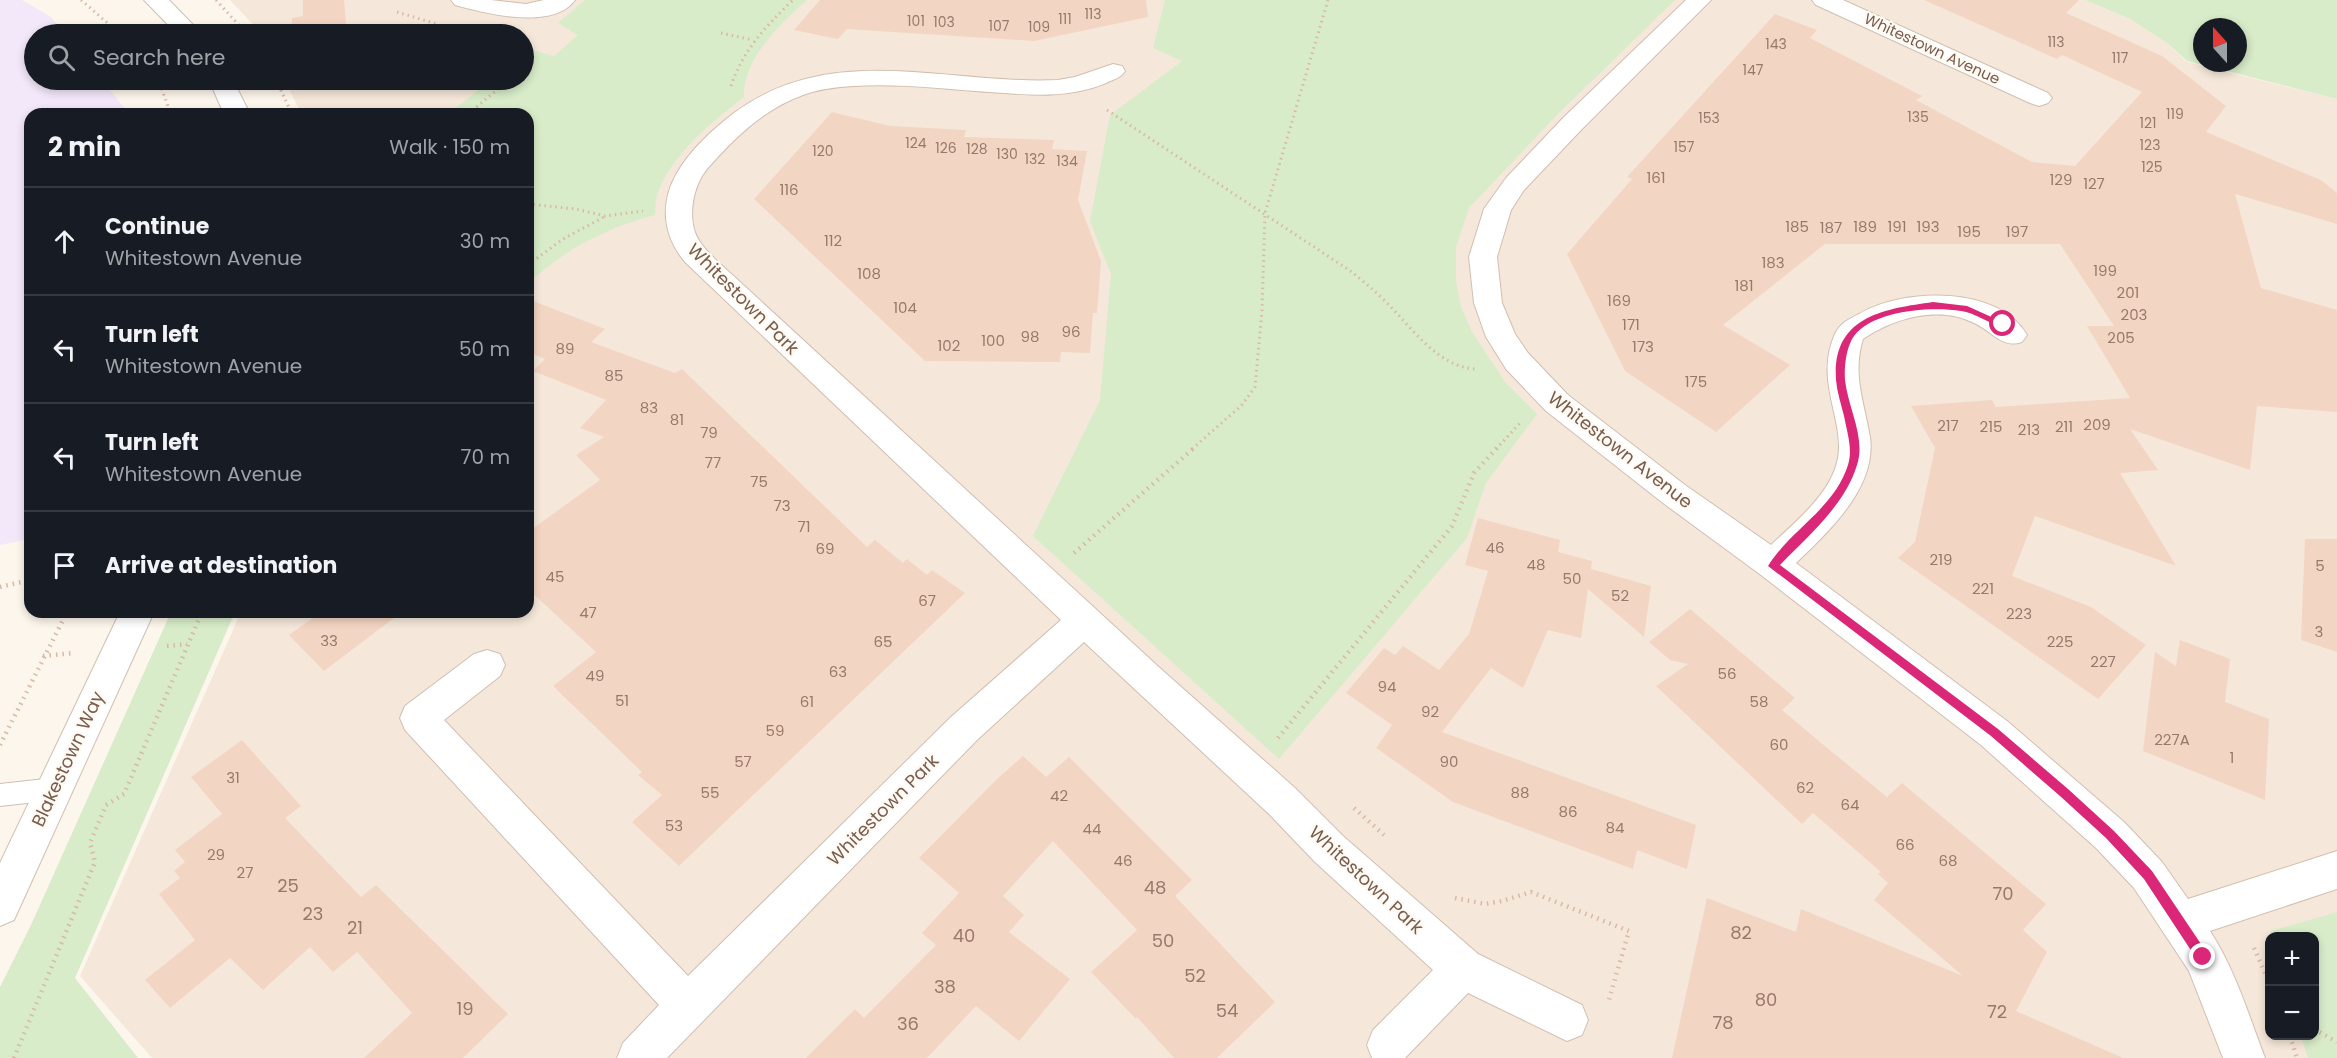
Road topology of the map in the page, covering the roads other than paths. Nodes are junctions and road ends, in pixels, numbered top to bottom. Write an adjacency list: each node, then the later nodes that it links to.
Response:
1 (156, 0): 6 (street)
2 (462, 0): 3 (street)
3 (563, 0)
4 (1699, 0): 12 (street, Whitestown Avenue)
5 (1824, 0): 9 (street, Whitestown Avenue)
6 (180, 24)
7 (1113, 71): 14 (street, Whitestown Park)
8 (226, 90): 10 (street)
9 (2039, 98)
10 (234, 108)
11 (2012, 335): 12 (street)
12 (1773, 566): 20 (street, Whitestown Avenue)
13 (134, 618): 16 (street, Blakestown Way)
14 (1085, 621): 21 (street, Whitestown Park); 22 (street, Whitestown Park)
15 (487, 665): 22 (street)
16 (54, 789): 17 (lane); 19 (street, Blakestown Way)
17 (0, 795)
18 (2337, 870): 20 (street)
19 (0, 906)
20 (2181, 921): 26 (street, Whitestown Avenue)
21 (1463, 969): 23 (street, Whitestown Park); 24 (street)
22 (687, 1005): 25 (street, Whitestown Park)
23 (1567, 1020)
24 (1388, 1045)
25 (638, 1058)
26 (2244, 1058)

